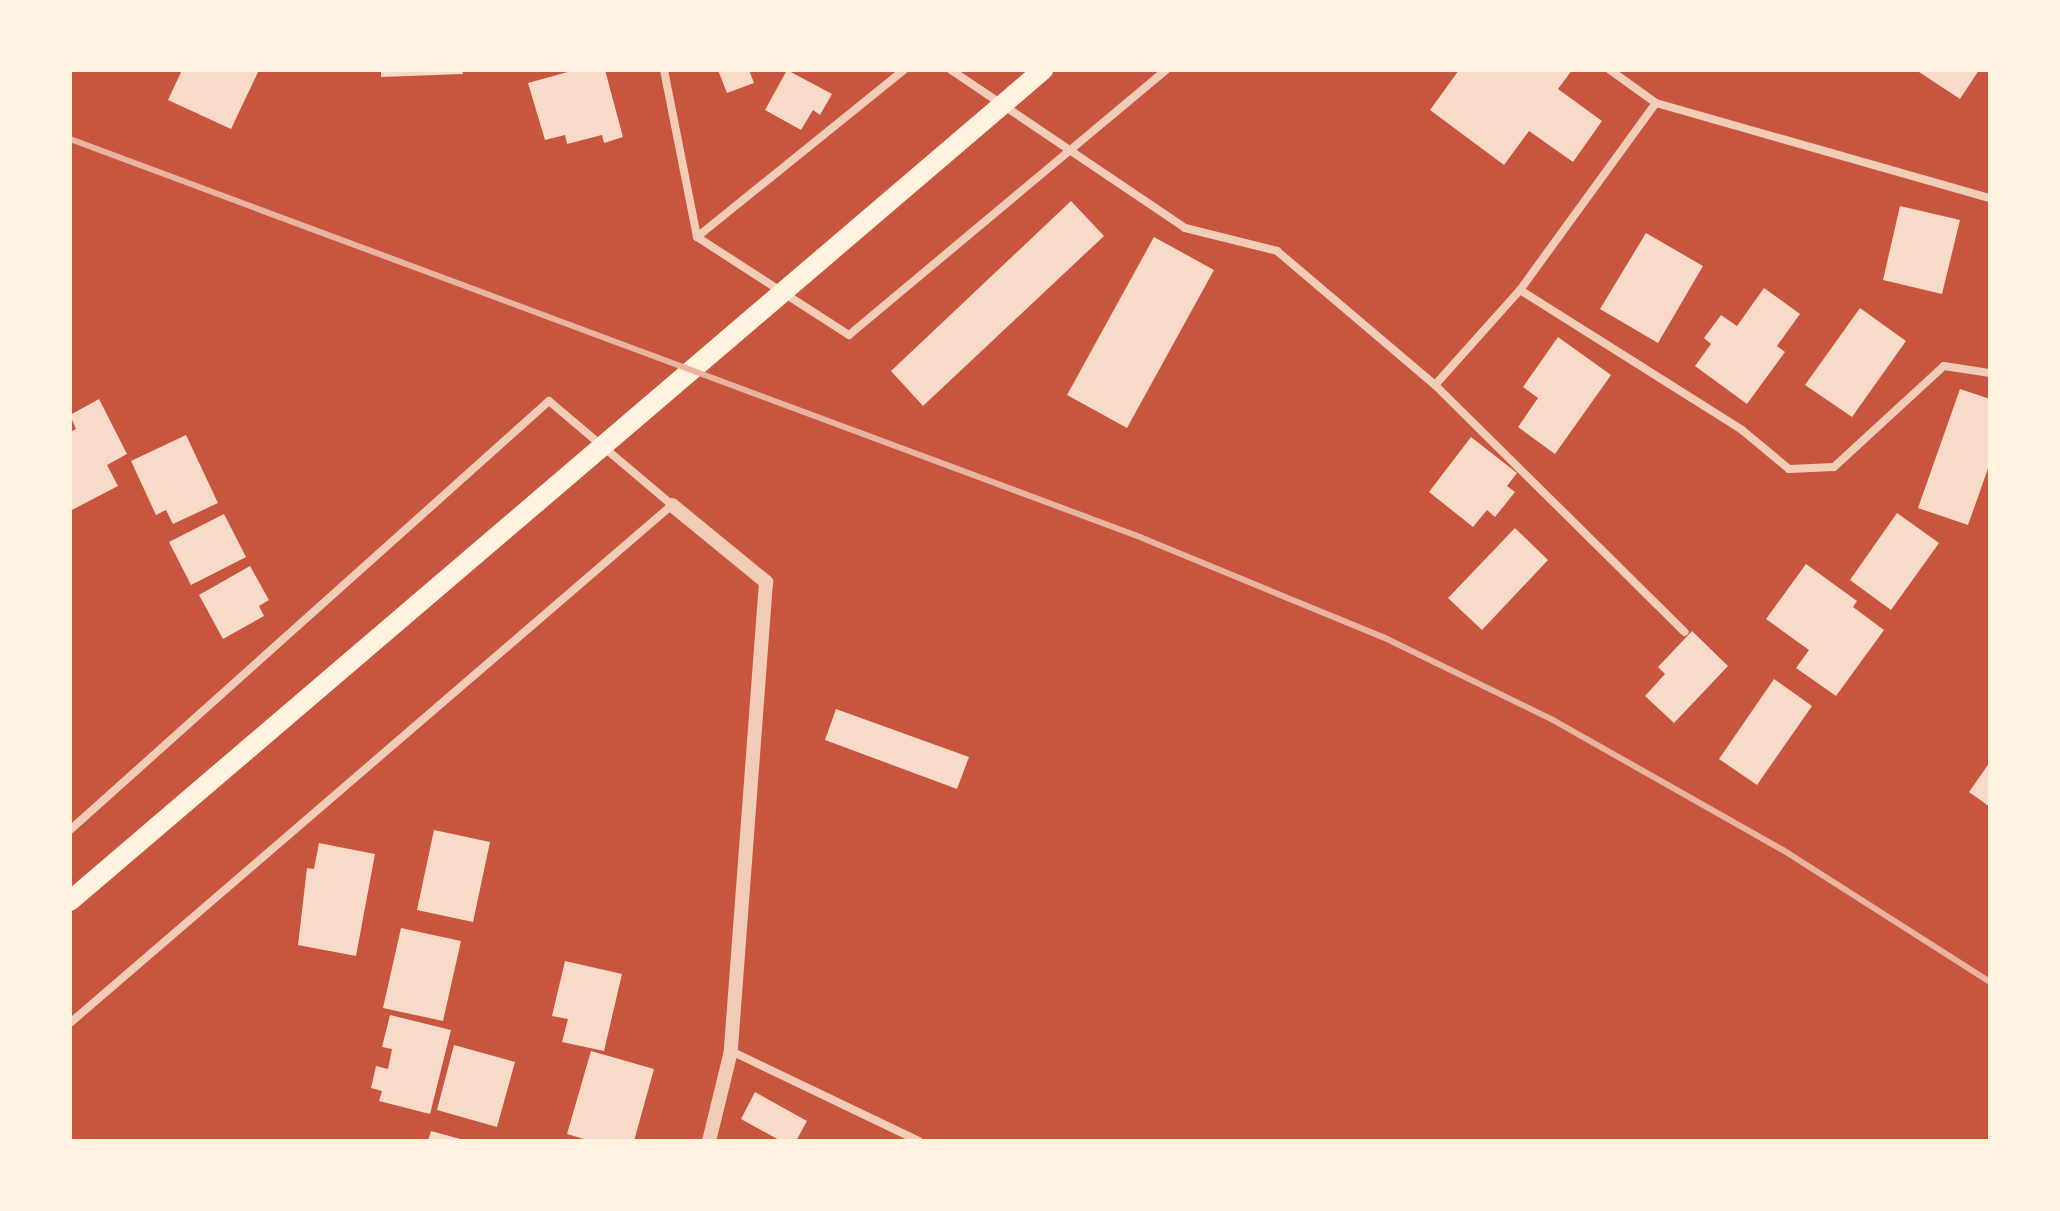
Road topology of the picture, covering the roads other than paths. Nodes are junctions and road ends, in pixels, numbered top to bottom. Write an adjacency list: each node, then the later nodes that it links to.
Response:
1 (664, 70): 10 (street)
2 (904, 70): 10 (street)
3 (951, 70): 8 (street)
4 (1043, 70): 17 (main road)
5 (1166, 70): 8 (street)
6 (1610, 70): 7 (street)
7 (1656, 103): 9 (street); 11 (street)
8 (1075, 150): 10 (street); 13 (street)
9 (1990, 198)
10 (697, 237)
11 (1520, 290): 12 (street); 13 (street)
12 (1990, 373)
13 (1435, 385): 15 (street)
14 (672, 505): 16 (street); 18 (street); 19 (street)
15 (1685, 632)
16 (70, 830)
17 (70, 901)
18 (70, 1023)
19 (731, 1051): 20 (street); 21 (street)
20 (709, 1141)
21 (919, 1141)

